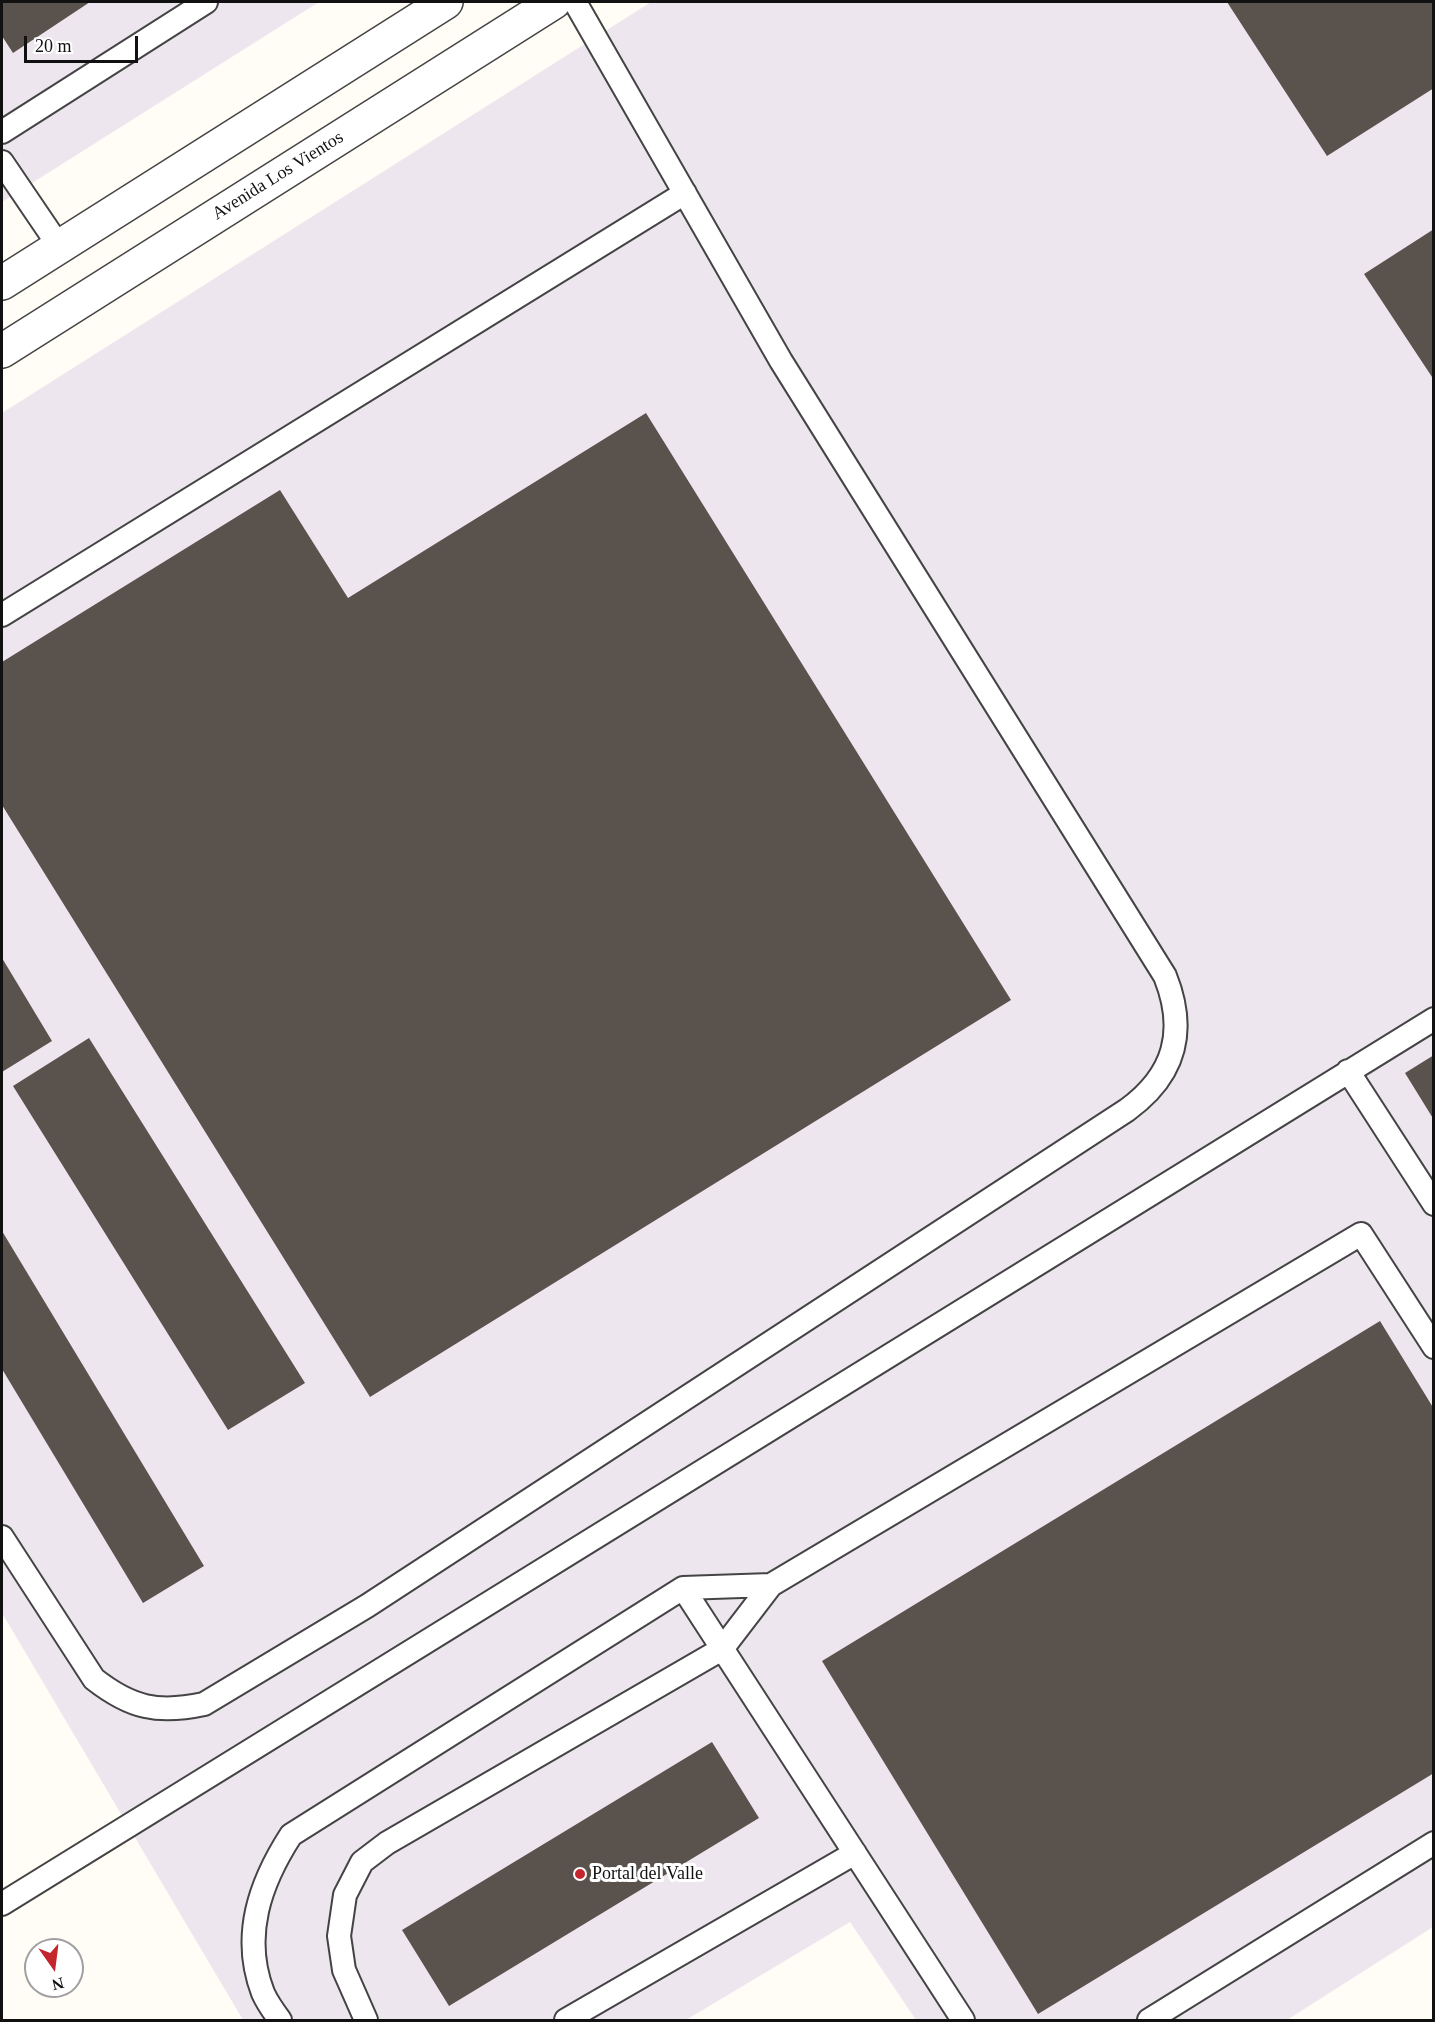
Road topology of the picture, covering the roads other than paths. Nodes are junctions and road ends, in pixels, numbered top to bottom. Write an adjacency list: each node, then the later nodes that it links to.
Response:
1 (206, 2): 5 (lane)
2 (446, 2): 8 (street)
3 (554, 2): 10 (street, Avenida Los Vientos)
4 (575, 2): 7 (lane)
5 (2, 132)
6 (2, 162): 8 (lane)
7 (685, 193): 11 (lane); 16 (lane)
8 (59, 246): 9 (street)
9 (2, 283)
10 (2, 351)
11 (2, 615)
12 (1434, 1019): 13 (lane)
13 (1348, 1071): 14 (lane); 22 (lane)
14 (1434, 1204)
15 (1434, 1347): 17 (lane)
16 (2, 1537)
17 (771, 1585): 18 (lane); 19 (lane)
18 (683, 1588): 19 (lane); 23 (lane)
19 (722, 1649): 21 (lane); 24 (lane)
20 (1434, 1843): 27 (lane)
21 (855, 1853): 25 (lane); 26 (lane)
22 (2, 1904)
23 (280, 2020)
24 (366, 2020)
25 (566, 2020)
26 (963, 2020)
27 (1149, 2020)

